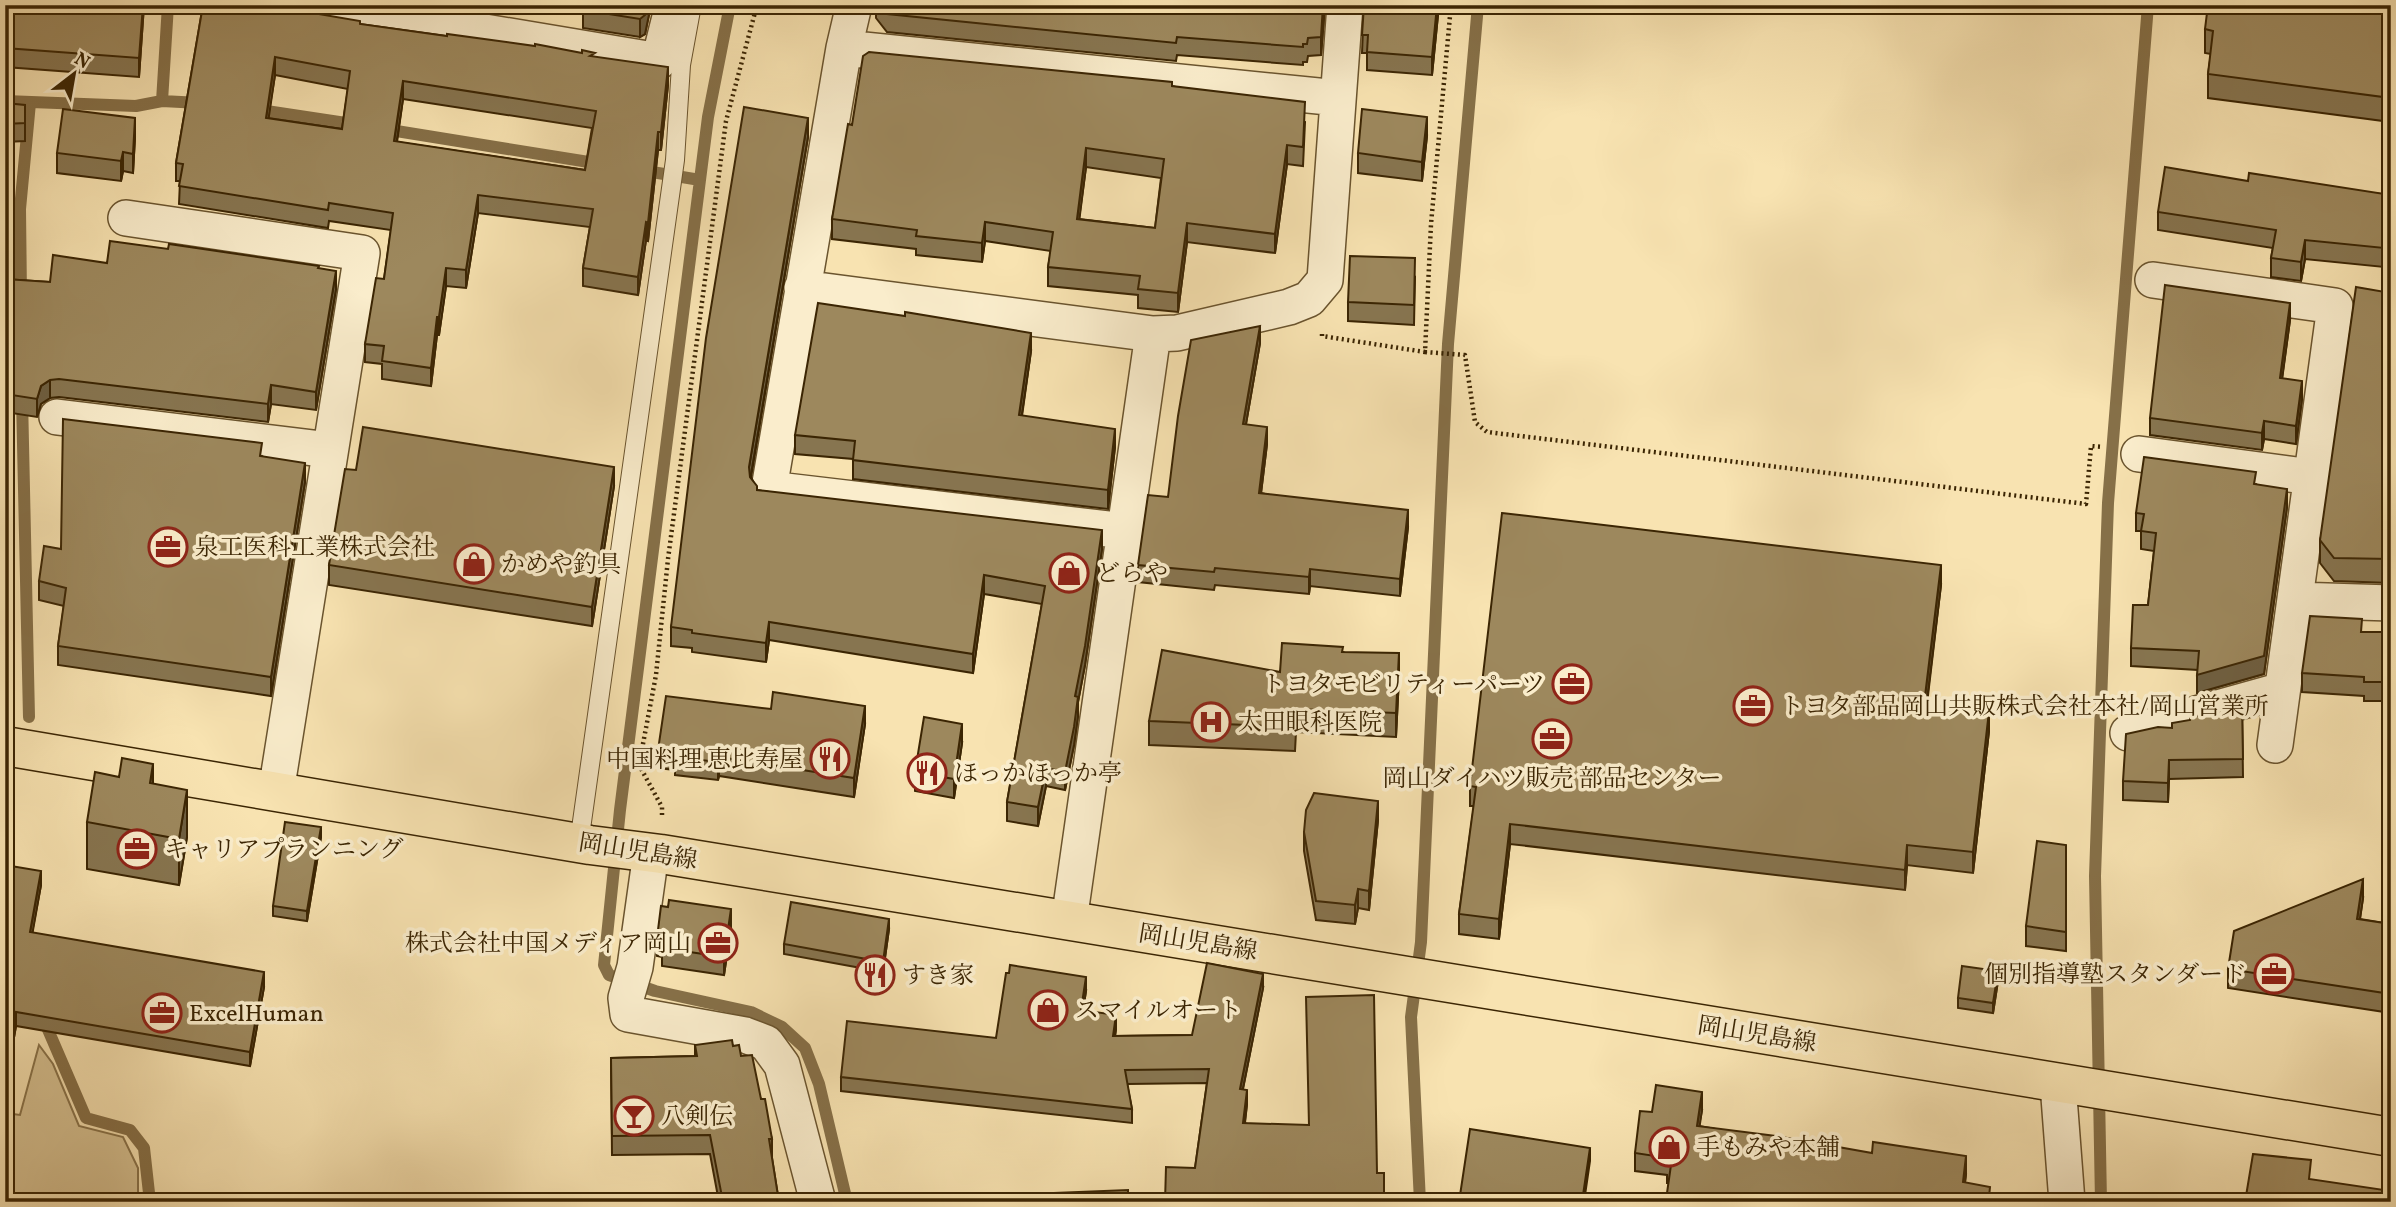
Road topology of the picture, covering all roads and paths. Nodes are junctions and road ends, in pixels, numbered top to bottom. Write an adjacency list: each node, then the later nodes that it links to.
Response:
1 (323, 5): 8 (street)
2 (671, 5): 8 (street)
3 (692, 5): 31 (lane)
4 (757, 5): 30 (path)
5 (854, 5): 9 (street)
6 (1345, 5): 10 (street)
7 (1451, 5): 16 (path)
8 (476, 18)
9 (844, 48): 10 (street); 14 (street)
10 (1338, 98): 12 (street)
11 (126, 218): 19 (street)
12 (1325, 280): 15 (street); 16 (path)
13 (2153, 280): 21 (street)
14 (803, 288): 15 (street); 22 (street)
15 (1153, 334): 22 (street)
16 (1425, 352): 18 (path)
17 (57, 417): 19 (street)
18 (2101, 447)
19 (330, 450): 29 (street)
20 (2139, 454): 21 (street)
21 (2312, 477): 23 (street)
22 (1125, 531): 32 (street)
23 (2295, 600): 24 (street); 25 (street)
24 (2391, 603)
25 (2282, 690): 26 (street); 27 (street)
26 (2128, 733)
27 (2275, 745)
28 (5, 746): 29 (main road, 岡山児島線)
29 (276, 792): 31 (main road, 岡山児島線)
30 (648, 841): 31 (main road, 岡山児島線); 32 (main road, 岡山児島線); 35 (street)
31 (585, 844)
32 (1069, 921): 33 (main road, 岡山児島線)
33 (2087, 1088): 34 (main road, 岡山児島線); 36 (street)
34 (2391, 1137)
35 (818, 1202)
36 (2067, 1202)

